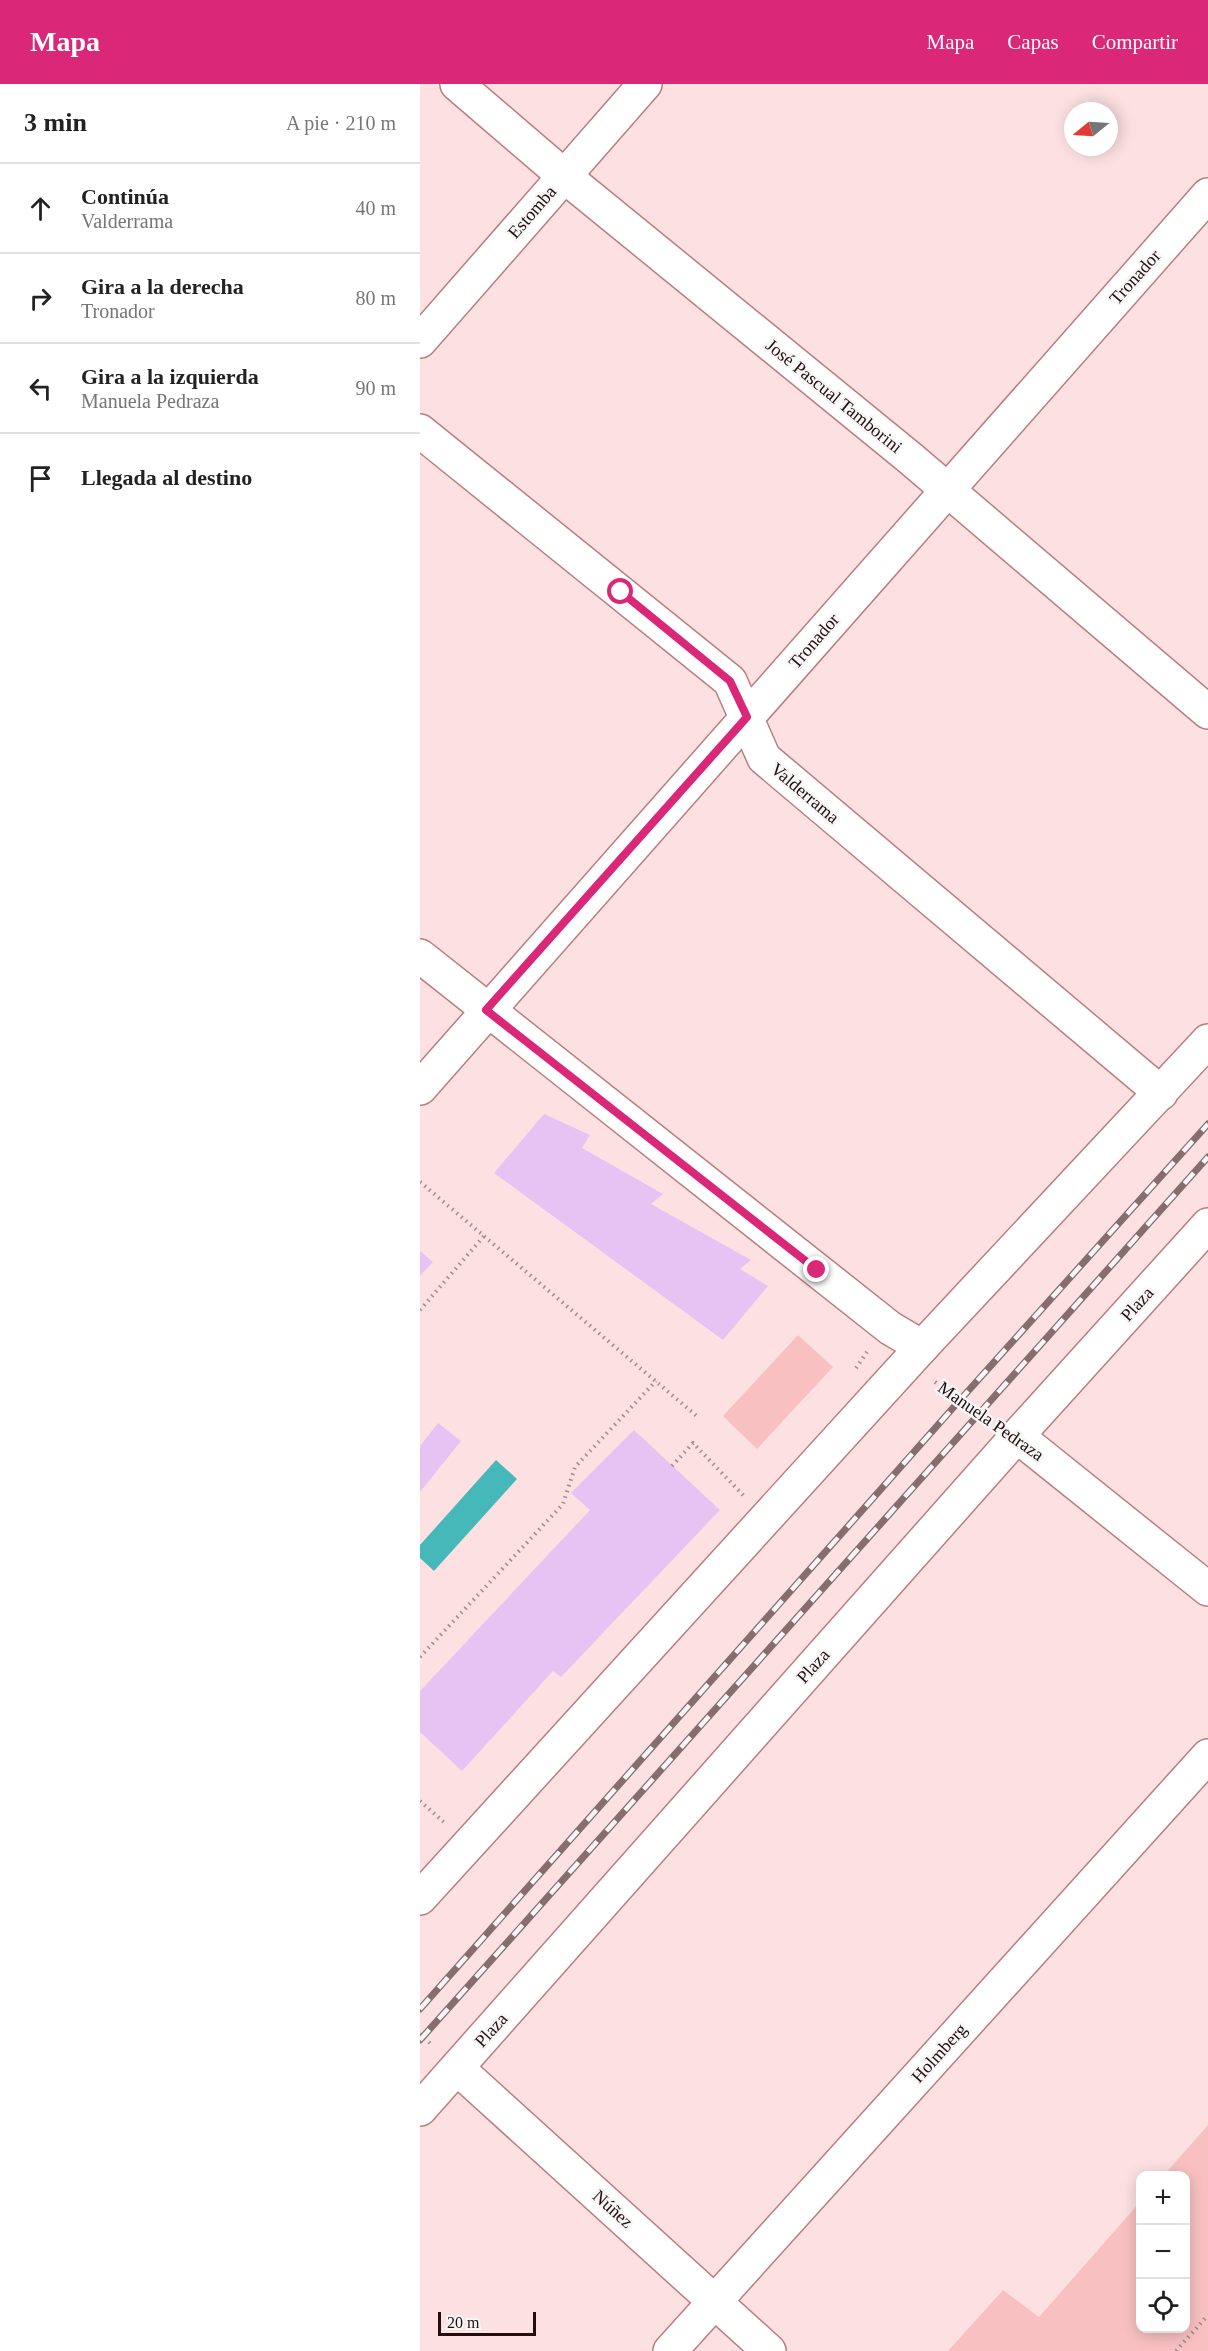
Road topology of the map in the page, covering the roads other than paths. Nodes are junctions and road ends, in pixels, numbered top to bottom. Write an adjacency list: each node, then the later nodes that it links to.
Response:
1 (457, 84): 3 (street, José Pascual Tamborini)
2 (645, 84): 3 (street, Estomba)
3 (563, 175): 5 (street, Estomba); 7 (street, José Pascual Tamborini)
4 (1208, 195): 7 (street, Tronador)
5 (420, 341)
6 (420, 431): 9 (street, Valderrama)
7 (947, 489): 8 (street, José Pascual Tamborini); 9 (street, Tronador)
8 (1208, 712)
9 (747, 717): 11 (street, Tronador); 14 (street, Valderrama)
10 (420, 956): 11 (street)
11 (486, 1010): 13 (street, Tronador); 16 (street)
12 (1208, 1041): 14 (street)
13 (420, 1088)
14 (1161, 1093): 16 (street)
15 (1208, 1225): 17 (street, Plaza)
16 (922, 1347): 20 (street)
17 (1017, 1436): 18 (street, Manuela Pedraza); 21 (street, Plaza)
18 (1208, 1589)
19 (1208, 1756): 23 (street, Holmberg)
20 (420, 1898)
21 (457, 2068): 22 (street, Plaza); 23 (street, Núñez)
22 (420, 2109)
23 (715, 2301): 24 (street, Holmberg); 25 (street, Núñez)
24 (670, 2351)
25 (769, 2351)

